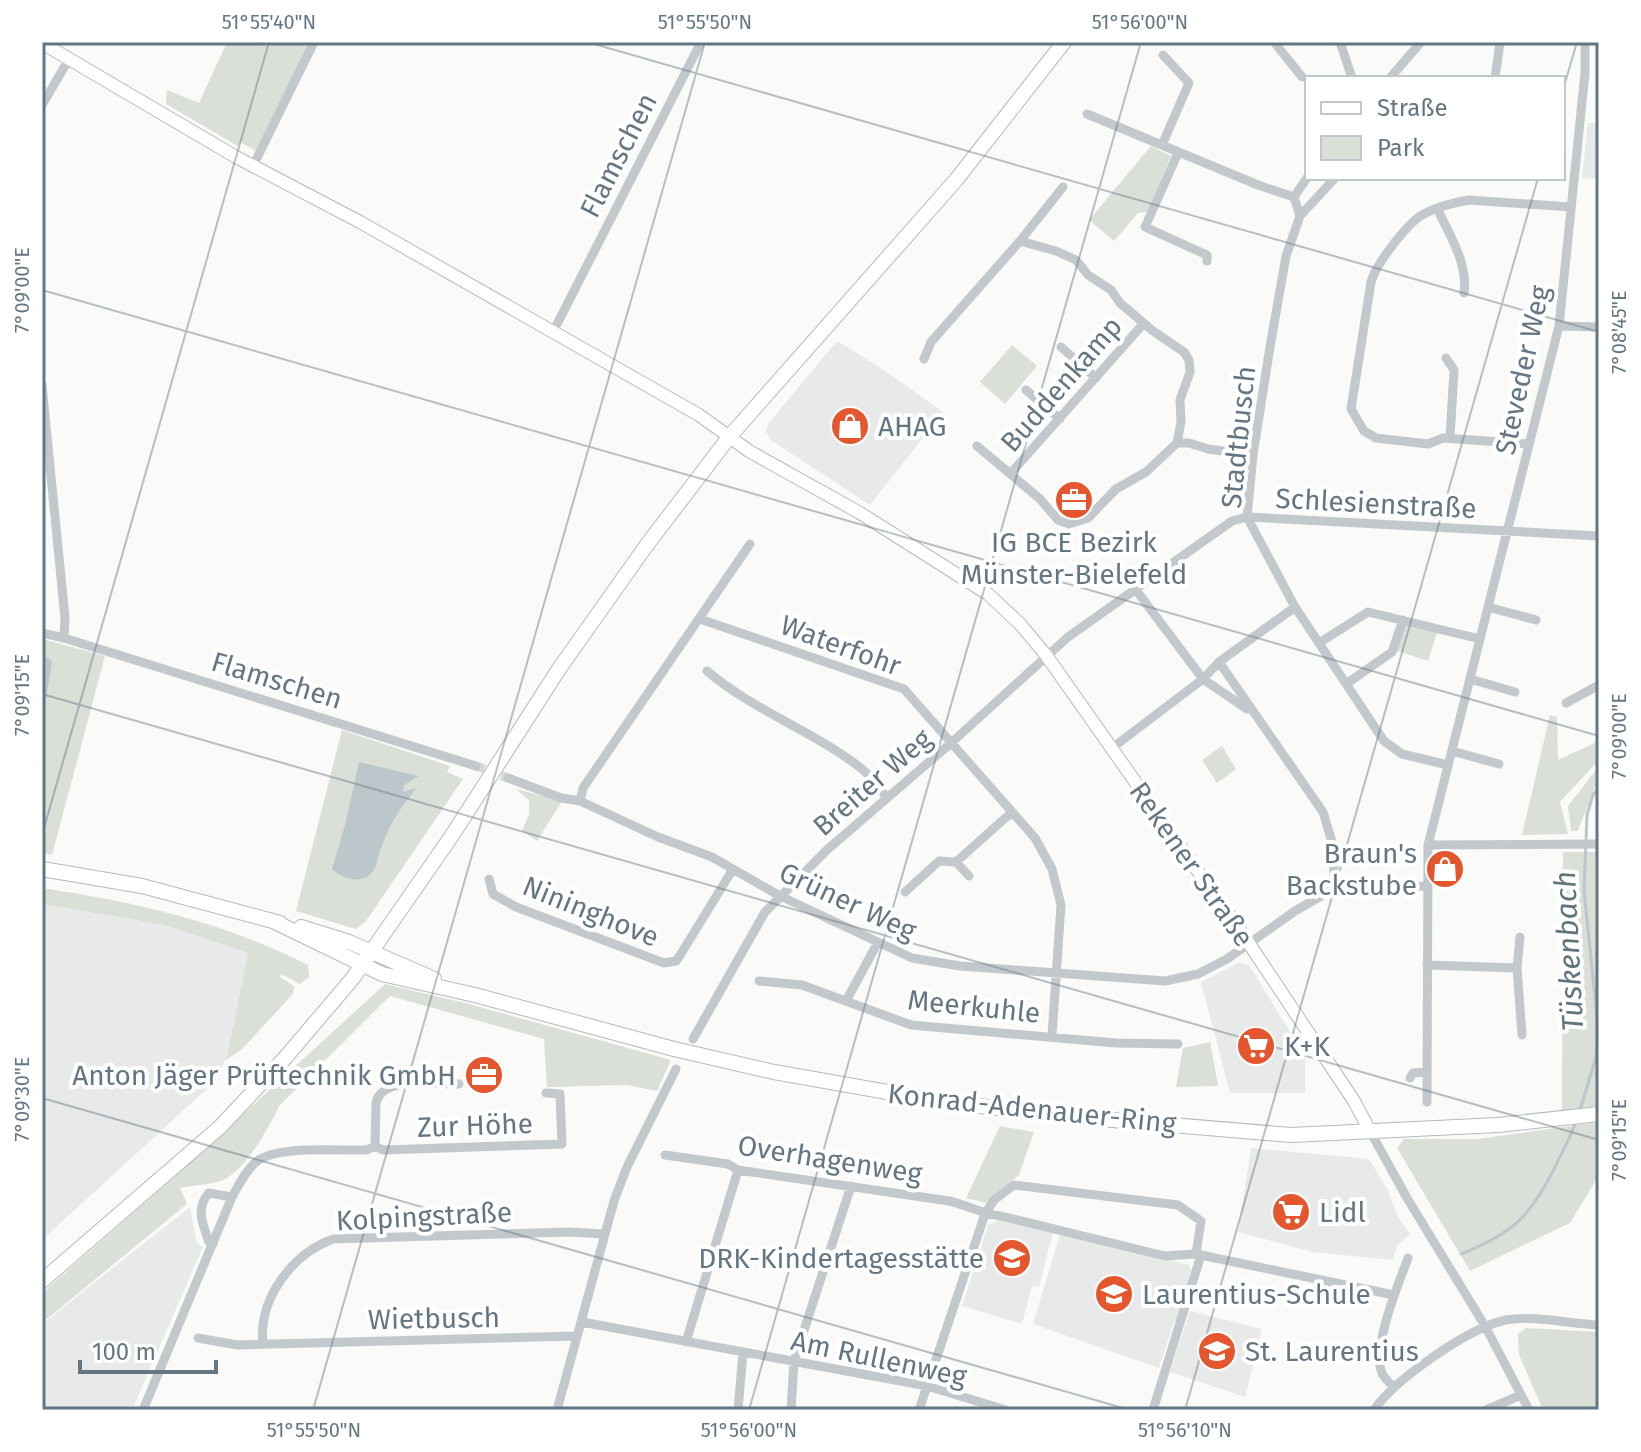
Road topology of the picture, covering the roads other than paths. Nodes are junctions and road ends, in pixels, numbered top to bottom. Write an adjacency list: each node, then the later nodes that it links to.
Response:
1 (314, 42): 20 (street)
2 (701, 42): 34 (street, Flamschen)
3 (1064, 42): 42 (main road)
4 (1274, 42): 15 (street)
5 (1340, 42): 12 (street)
6 (1421, 42): 13 (street)
7 (1500, 42): 14 (street)
8 (1585, 42): 25 (street, Steveder Weg)
9 (42, 43): 11 (street, Rekener Straße)
10 (1163, 55): 18 (street)
11 (69, 59): 16 (street); 20 (street, Rekener Straße)
12 (1351, 76)
13 (1392, 76)
14 (1495, 76)
15 (1302, 77)
16 (42, 105)
17 (1087, 114): 18 (street)
18 (1162, 145): 19 (street)
19 (1178, 153): 24 (street); 29 (street)
20 (253, 166): 34 (street, Rekener Straße)
21 (1306, 180): 24 (street)
22 (1333, 180): 27 (street)
23 (1063, 187): 28 (street)
24 (1294, 197): 27 (street)
25 (1571, 207): 26 (street); 32 (street, Steveder Weg)
26 (1438, 210): 30 (street); 43 (street)
27 (1300, 216): 47 (street, Stadtbusch)
28 (1020, 241): 31 (street, Buddenkamp); 37 (street)
29 (1207, 261)
30 (1464, 293)
31 (1144, 323): 38 (street, Buddenkamp); 44 (street, Buddenkamp)
32 (1559, 326): 33 (street); 45 (street, Steveder Weg)
33 (1599, 327)
34 (553, 332): 42 (street, Rekener Straße)
35 (1061, 347): 38 (street)
36 (1446, 358): 43 (street)
37 (924, 359)
38 (1096, 378): 41 (street, Buddenkamp)
39 (42, 385): 60 (street)
40 (1026, 390): 41 (street)
41 (1060, 419): 48 (street, Buddenkamp)
42 (730, 436): 63 (street, Rekener Straße); 97 (main road)
43 (1450, 438): 45 (street)
44 (1177, 443): 47 (street); 48 (street, Buddenkamp)
45 (1529, 444): 50 (street, Steveder Weg)
46 (977, 446): 48 (street, Buddenkamp)
47 (1253, 455): 49 (street, Stadtbusch)
48 (1010, 474)
49 (1247, 517): 50 (street, Schlesienstraße); 53 (street, Schlesienstraße); 54 (street, Stadtbusch)
50 (1507, 533): 51 (street, Schlesienstraße); 55 (street, Steveder Weg)
51 (1599, 536)
52 (750, 544): 56 (street)
53 (1136, 590): 63 (street, Schlesienstraße); 66 (street)
54 (1295, 607): 62 (street, Stadtbusch); 64 (street)
55 (1488, 607): 58 (street); 61 (street, Steveder Weg)
56 (700, 619): 73 (street, Waterfohr); 81 (street)
57 (1403, 620): 61 (street); 62 (street); 68 (street)
58 (1536, 620)
59 (42, 633): 60 (street, Flamschen)
60 (64, 638): 78 (street, Flamschen)
61 (1480, 639): 67 (street, Steveder Weg)
62 (1319, 643): 68 (street, Stadtbusch)
63 (1046, 655): 73 (street, Breiter Weg); 74 (street, Rekener Straße)
64 (1219, 662): 66 (street); 72 (street)
65 (707, 671): 80 (street)
66 (1203, 679): 72 (street); 74 (street)
67 (1470, 679): 70 (street); 75 (street, Steveder Weg)
68 (1346, 684): 77 (street, Stadtbusch)
69 (1599, 685): 71 (street)
70 (1515, 692)
71 (1566, 703)
72 (1253, 713): 91 (street)
73 (951, 743): 80 (street, Breiter Weg); 82 (street, Waterfohr)
74 (1112, 748): 96 (street, Rekener Straße)
75 (1452, 751): 76 (street); 77 (street, Steveder Weg)
76 (1499, 764)
77 (1448, 765): 84 (street, Steveder Weg)
78 (476, 766)
79 (508, 778): 81 (street, Grüner Weg)
80 (886, 797): 93 (street, Breiter Weg)
81 (580, 801): 87 (street, Grüner Weg)
82 (1012, 812): 85 (street); 100 (street, Waterfohr)
83 (1598, 844): 84 (street)
84 (1428, 845): 90 (street, Steveder Weg)
85 (956, 862): 88 (street); 92 (street)
86 (42, 869): 97 (main road, Konrad-Adenauer-Ring)
87 (733, 869): 89 (street, Nininghove); 93 (street, Grüner Weg)
88 (969, 876)
89 (489, 879)
90 (1427, 886): 91 (street); 98 (street, Steveder Weg)
91 (1335, 888): 96 (street, Grüner Weg)
92 (905, 892)
93 (780, 896): 95 (street, Grüner Weg); 105 (street, Breiter Weg)
94 (1520, 937): 99 (street)
95 (877, 944): 100 (street, Grüner Weg); 102 (street)
96 (1250, 945): 100 (street, Grüner Weg); 114 (street, Rekener Straße)
97 (367, 958): 114 (main road, Konrad-Adenauer-Ring); 125 (main road)
98 (1427, 965): 99 (street); 108 (street, Steveder Weg)
99 (1517, 968): 103 (street)
100 (1058, 975): 104 (street, Meerkuhle)
101 (759, 981): 102 (street, Meerkuhle)
102 (846, 1001): 104 (street, Meerkuhle)
103 (1522, 1035)
104 (1052, 1036): 106 (street, Meerkuhle)
105 (693, 1039)
106 (1178, 1044)
107 (676, 1069): 121 (street)
108 (1427, 1072): 109 (street); 112 (street, Steveder Weg)
109 (1410, 1078)
110 (459, 1084): 115 (street, Zur Höhe)
111 (546, 1093): 115 (street, Zur Höhe)
112 (1427, 1102)
113 (1597, 1115): 114 (main road, Konrad-Adenauer-Ring)
114 (1370, 1131): 129 (street, Rekener Straße)
115 (375, 1146): 119 (street, Zur Höhe)
116 (665, 1155): 117 (street, Overhagenweg)
117 (738, 1170): 118 (street, Overhagenweg); 132 (street)
118 (851, 1186): 120 (street, Overhagenweg); 135 (street)
119 (232, 1197): 122 (street, Zur Höhe); 122 (street)
120 (985, 1214): 123 (street, Overhagenweg); 123 (street); 136 (street)
121 (604, 1234): 127 (street); 133 (street, Kolpingstraße)
122 (213, 1244): 139 (street, Zur Höhe)
123 (1199, 1254): 126 (street, Overhagenweg); 145 (street)
124 (1408, 1258): 126 (street)
125 (42, 1281)
126 (1394, 1295): 137 (street)
127 (582, 1322): 130 (street); 132 (street, Am Rullenweg)
128 (1599, 1325): 129 (street)
129 (1485, 1326): 137 (street); 138 (street, Rekener Straße)
130 (576, 1336): 133 (street, Wietbusch); 140 (street)
131 (198, 1338): 133 (street, Wietbusch)
132 (686, 1342): 134 (street, Am Rullenweg)
133 (263, 1344)
134 (743, 1352): 135 (street, Am Rullenweg); 141 (street)
135 (794, 1361): 136 (street, Am Rullenweg); 142 (street)
136 (927, 1386): 143 (street); 144 (street, Am Rullenweg)
137 (1394, 1388): 146 (street)
138 (1521, 1395): 147 (street); 148 (street, Rekener Straße)
139 (143, 1410)
140 (557, 1410)
141 (738, 1410)
142 (791, 1410)
143 (919, 1410)
144 (1006, 1410)
145 (1153, 1410)
146 (1374, 1410)
147 (1486, 1410)
148 (1529, 1410)

